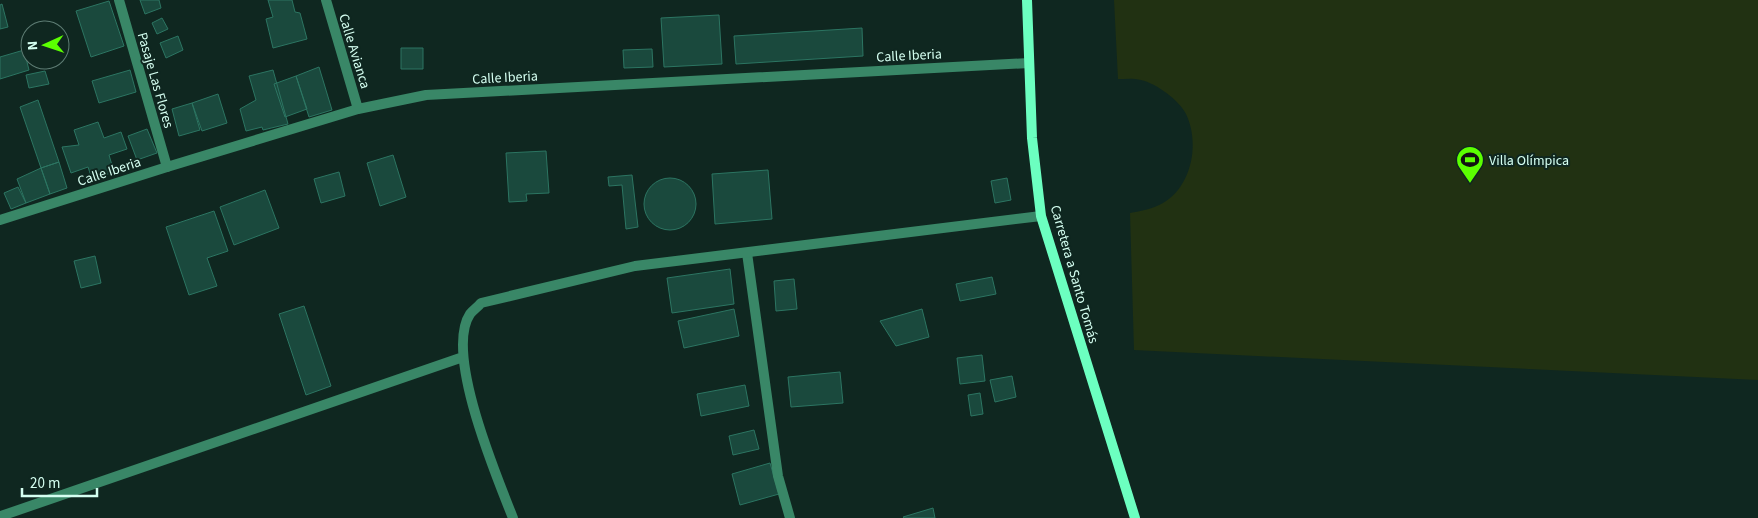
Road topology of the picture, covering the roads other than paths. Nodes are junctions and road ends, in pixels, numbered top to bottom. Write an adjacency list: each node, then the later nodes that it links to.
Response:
1 (119, 0): 6 (street, Pasaje Las Flores)
2 (326, 0): 5 (street, Calle Avianca)
3 (1027, 0): 4 (street, Carretera a Santo Tomás)
4 (1028, 63): 5 (street, Calle Iberia); 7 (street, Carretera a Santo Tomás)
5 (358, 109): 6 (street, Calle Iberia)
6 (167, 167): 8 (street, Calle Iberia)
7 (1041, 216): 9 (street); 14 (street, Carretera a Santo Tomás)
8 (0, 220)
9 (747, 253): 10 (street); 13 (street)
10 (463, 357): 11 (street); 12 (street)
11 (1, 516)
12 (513, 518)
13 (790, 518)
14 (1135, 518)

